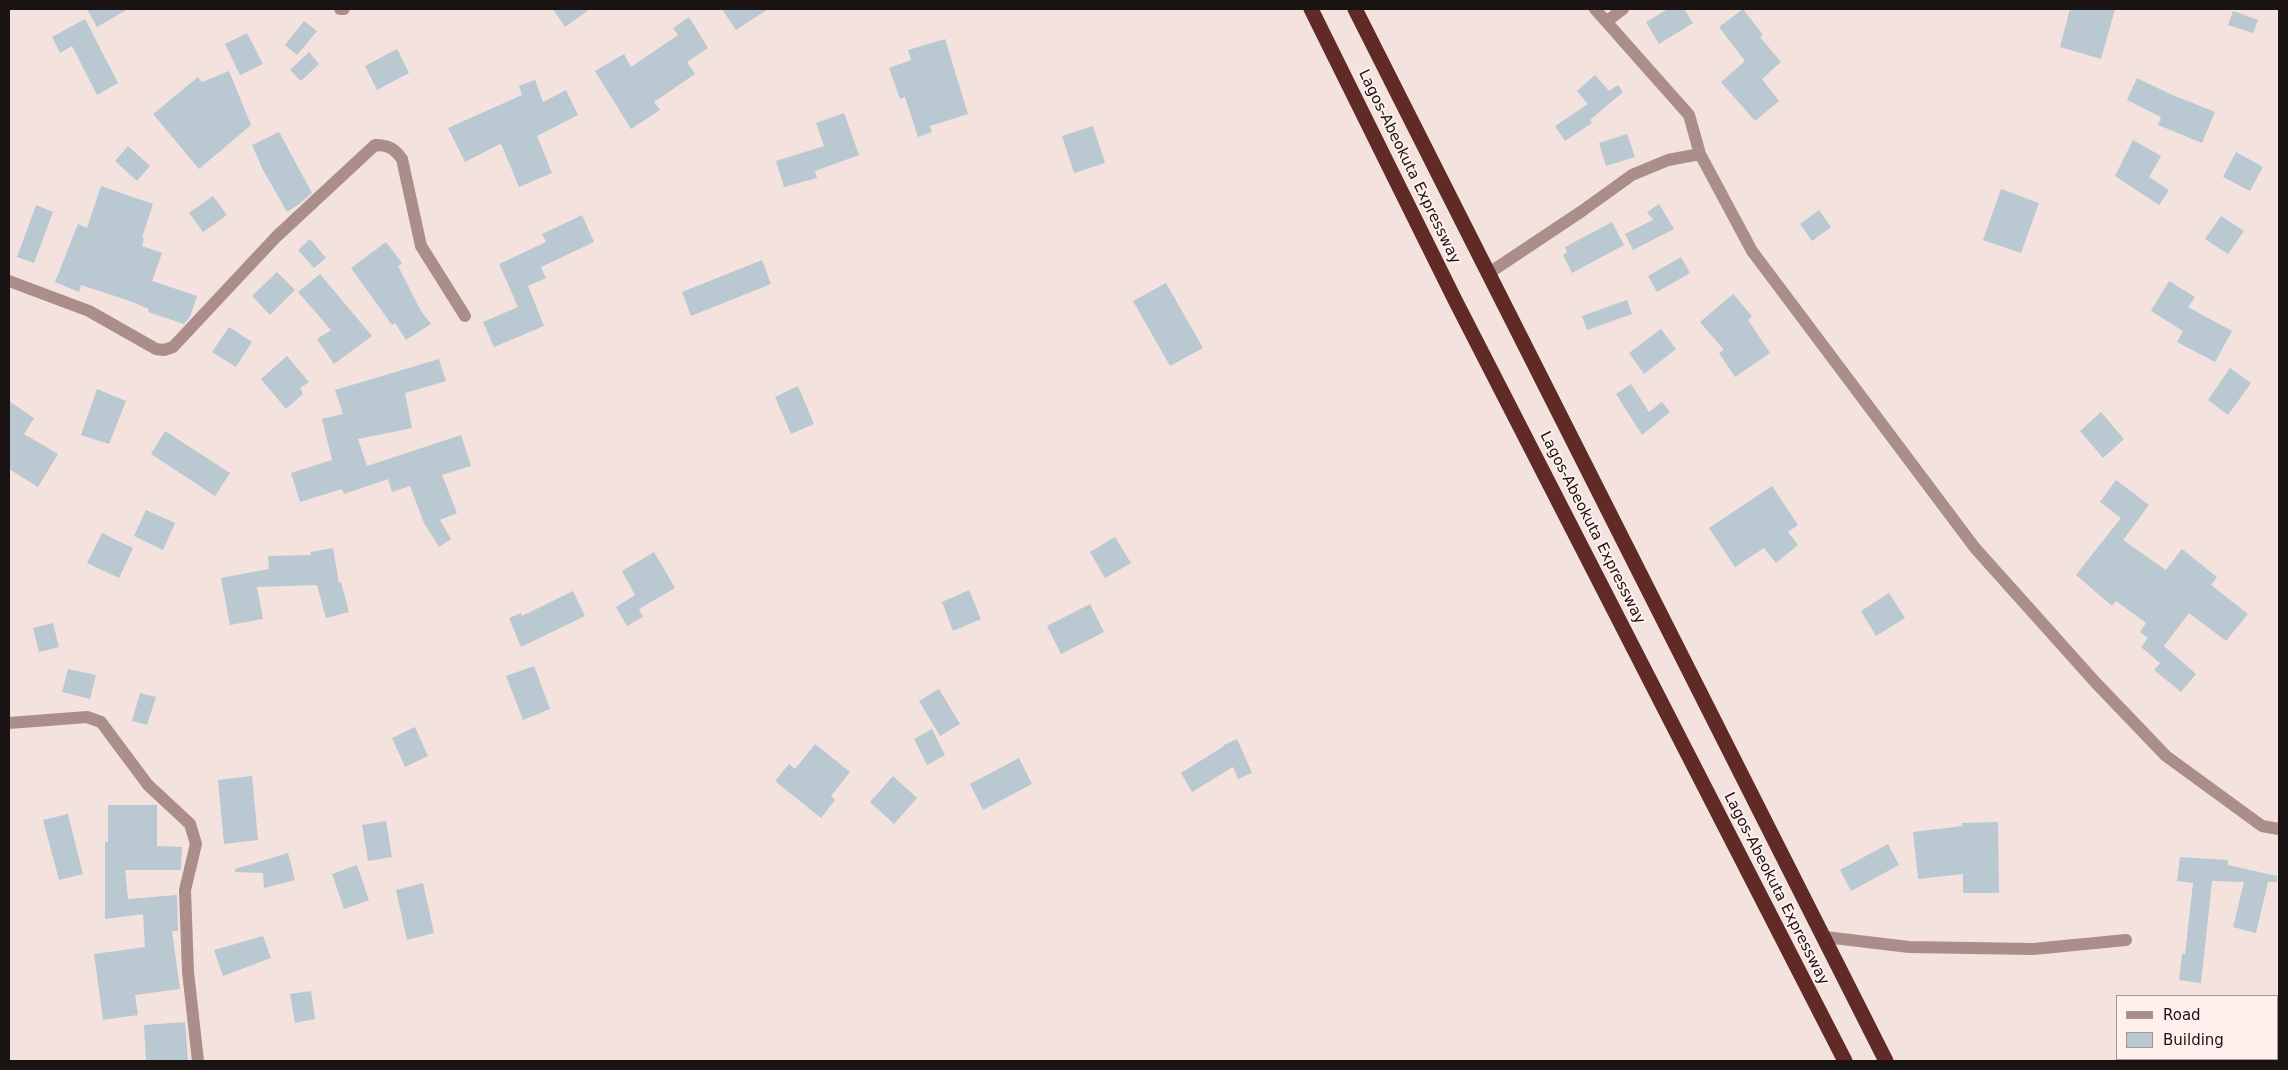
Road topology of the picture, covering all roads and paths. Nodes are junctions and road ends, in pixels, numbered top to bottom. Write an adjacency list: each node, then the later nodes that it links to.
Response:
1 (340, 9): 2 (street)
2 (344, 9)
3 (1312, 9): 17 (highway, Lagos-Abeokuta Expressway)
4 (1355, 9): 9 (highway, Lagos-Abeokuta Expressway)
5 (1596, 9): 7 (street)
6 (1624, 9): 7 (street)
7 (1607, 21): 8 (street)
8 (1700, 154): 9 (street); 13 (street)
9 (1488, 274): 14 (highway, Lagos-Abeokuta Expressway)
10 (9, 281): 11 (street)
11 (465, 316)
12 (9, 723): 16 (street)
13 (2279, 829)
14 (1825, 937): 15 (street); 18 (highway, Lagos-Abeokuta Expressway)
15 (2126, 940)
16 (198, 1061)
17 (1845, 1061)
18 (1886, 1061)

